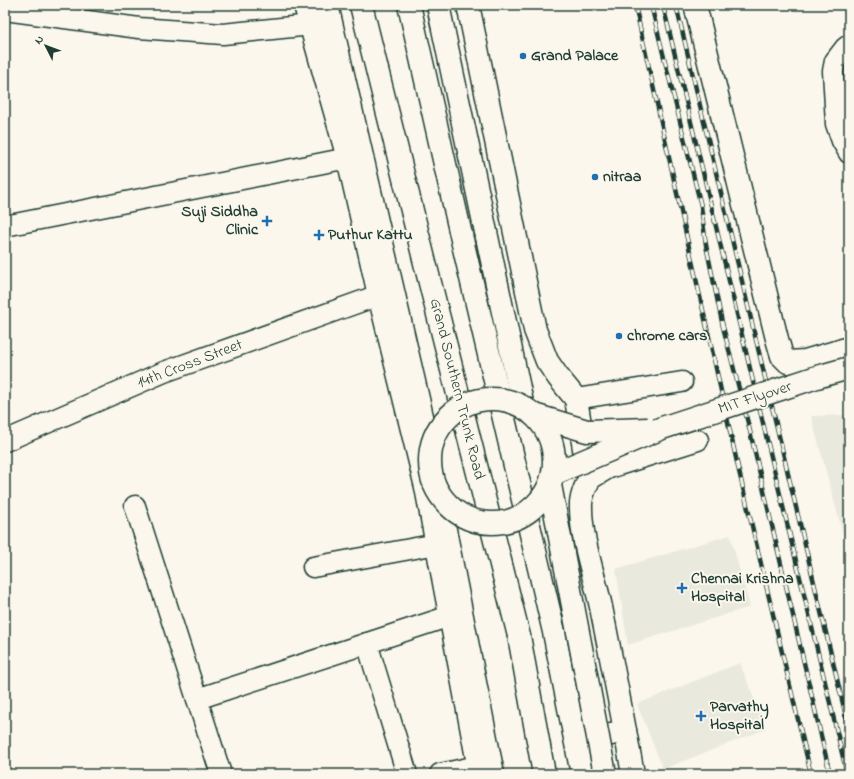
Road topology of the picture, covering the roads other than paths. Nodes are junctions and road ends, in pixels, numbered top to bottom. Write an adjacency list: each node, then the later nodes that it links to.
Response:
1 (327, 5): 23 (main road)
2 (361, 5): 39 (main road, Grand Southern Trunk Road)
3 (409, 5): 34 (main road)
4 (438, 5): 19 (main road)
5 (468, 5): 18 (main road)
6 (694, 5): 15 (main road)
7 (5, 10): 8 (street)
8 (308, 15): 12 (main road)
9 (849, 45): 10 (street)
10 (844, 131): 11 (street)
11 (849, 153)
12 (348, 158): 13 (street); 14 (main road)
13 (5, 226)
14 (379, 295): 22 (street, 14th Cross Street); 28 (main road)
15 (849, 348)
16 (849, 368): 20 (main road, MIT Flyover, bridge)
17 (682, 382): 18 (street)
18 (576, 399): 25 (main road)
19 (529, 411): 20 (main road, MIT Flyover, bridge); 23 (main road, bridge); 24 (main road, bridge)
20 (662, 428): 24 (main road, MIT Flyover, bridge)
21 (698, 440): 25 (street)
22 (5, 441)
23 (430, 451): 26 (main road, bridge)
24 (551, 479): 26 (main road, bridge); 41 (main road, bridge)
25 (589, 480): 33 (main road)
26 (438, 494): 35 (main road)
27 (134, 506): 32 (street)
28 (437, 544): 29 (street); 30 (main road)
29 (313, 567)
30 (450, 616): 31 (street); 35 (main road)
31 (368, 643): 32 (street); 37 (street)
32 (197, 698): 36 (street)
33 (625, 731): 34 (main road); 42 (main road)
34 (576, 742): 40 (main road)
35 (484, 771): 38 (street)
36 (221, 774)
37 (408, 774)
38 (440, 774)
39 (544, 774)
40 (582, 774)
41 (605, 774)
42 (633, 774)

